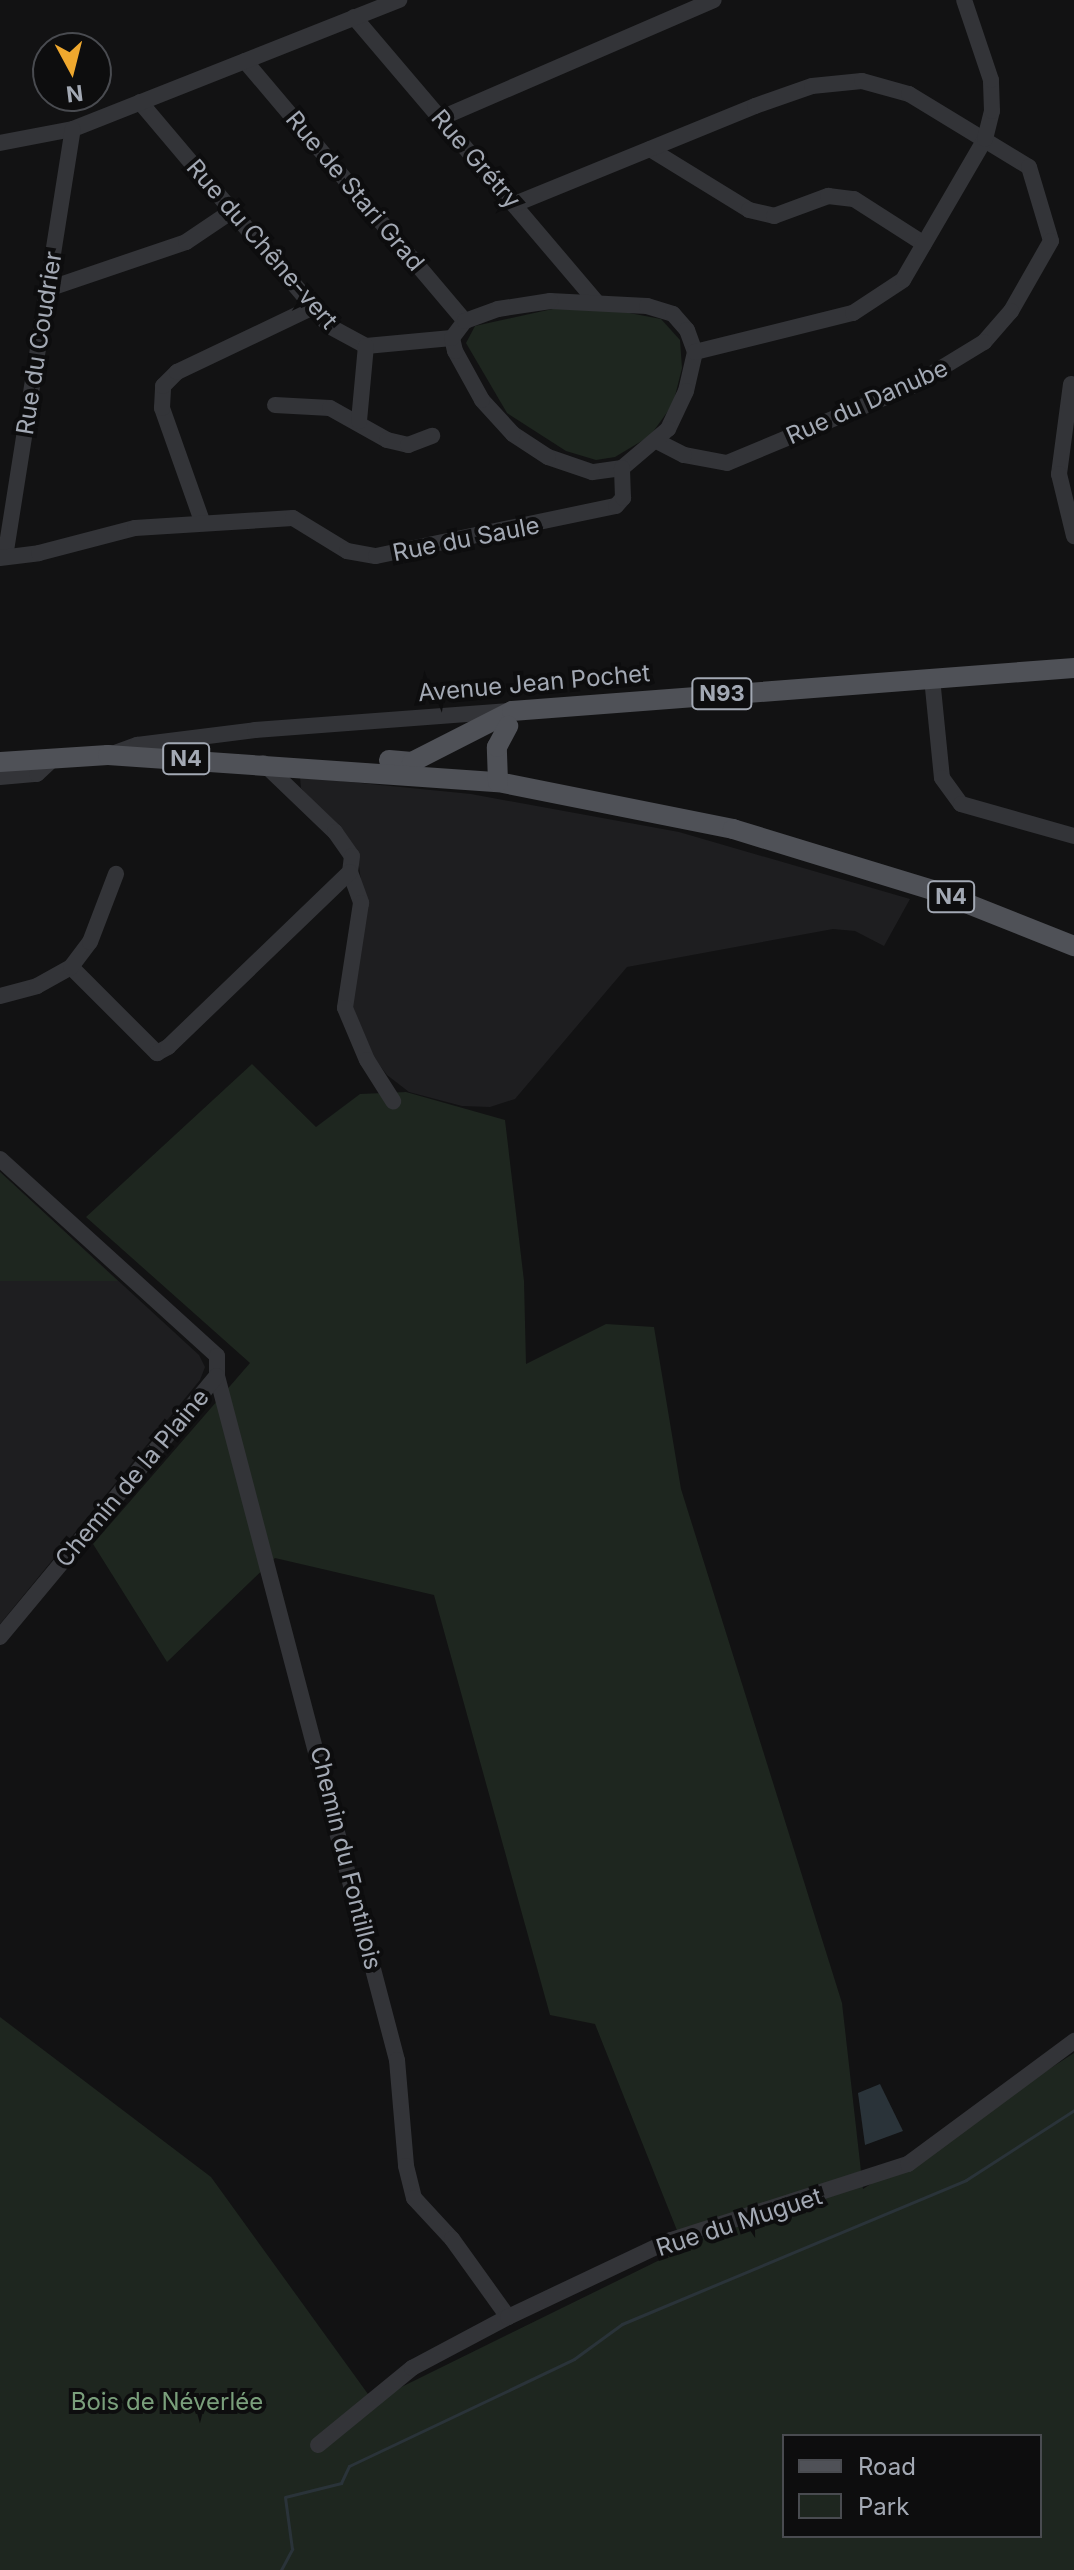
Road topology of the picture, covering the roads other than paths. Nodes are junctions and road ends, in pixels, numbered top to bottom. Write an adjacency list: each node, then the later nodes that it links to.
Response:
1 (399, 0): 4 (street)
2 (714, 0): 7 (street)
3 (964, 0): 9 (street)
4 (354, 17): 5 (street); 7 (street, Rue Grétry)
5 (245, 61): 6 (street); 18 (street, Rue de Stari Grad)
6 (140, 102): 8 (street); 13 (street, Rue du Chêne-vert)
7 (441, 118): 12 (street, Rue Grétry)
8 (73, 129): 10 (street); 15 (street, Rue du Coudrier)
9 (985, 139): 11 (street, Rue du Danube); 14 (street); 26 (street, Rue du Danube)
10 (0, 143)
11 (650, 149): 12 (street, Rue du Danube); 14 (street)
12 (515, 204): 16 (street, Rue Grétry)
13 (232, 211): 15 (street); 17 (street, Rue du Chêne-vert)
14 (924, 244): 21 (street)
15 (48, 289): 30 (street, Rue du Coudrier)
16 (597, 303): 18 (street); 21 (street)
17 (313, 307): 20 (street, Rue du Chêne-vert); 28 (street)
18 (465, 321): 19 (street)
19 (452, 338): 20 (street); 27 (street)
20 (366, 346): 24 (street)
21 (695, 352): 26 (street)
22 (1071, 384): 29 (street)
23 (275, 405): 24 (street)
24 (359, 421): 25 (street)
25 (432, 436)
26 (657, 441): 27 (street)
27 (622, 468): 28 (street, Rue du Saule)
28 (202, 521): 30 (street, Rue du Saule)
29 (1074, 536)
30 (3, 558)
31 (1074, 668): 32 (main road, Avenue Jean Pochet / N93)
32 (932, 678): 33 (main road, Avenue Jean Pochet / N93); 33 (main road, N93); 42 (street)
33 (510, 718): 34 (street, Avenue Jean Pochet); 38 (main road, N93); 39 (main road); 41 (main road)
34 (108, 755): 35 (main road, Avenue Jean Pochet / N4); 37 (main road, N4)
35 (53, 759): 36 (main road, Avenue Jean Pochet / N4); 40 (street)
36 (0, 762)
37 (263, 763): 38 (main road, N4); 43 (street)
38 (351, 768): 39 (main road, N4)
39 (408, 773): 41 (main road, N4)
40 (0, 777)
41 (498, 782): 45 (main road, N4)
42 (1074, 836)
43 (350, 872): 46 (street); 48 (street)
44 (116, 874): 46 (street)
45 (1074, 946)
46 (71, 967): 47 (street)
47 (0, 996)
48 (393, 1101)
49 (0, 1159): 50 (street, Chemin de la Plaine)
50 (217, 1376): 51 (street, Chemin de la Plaine); 53 (street, Chemin du Fontillois)
51 (0, 1637)
52 (1074, 2041): 53 (street, Rue du Muguet)
53 (508, 2317): 54 (street, Rue du Muguet)
54 (318, 2445)

